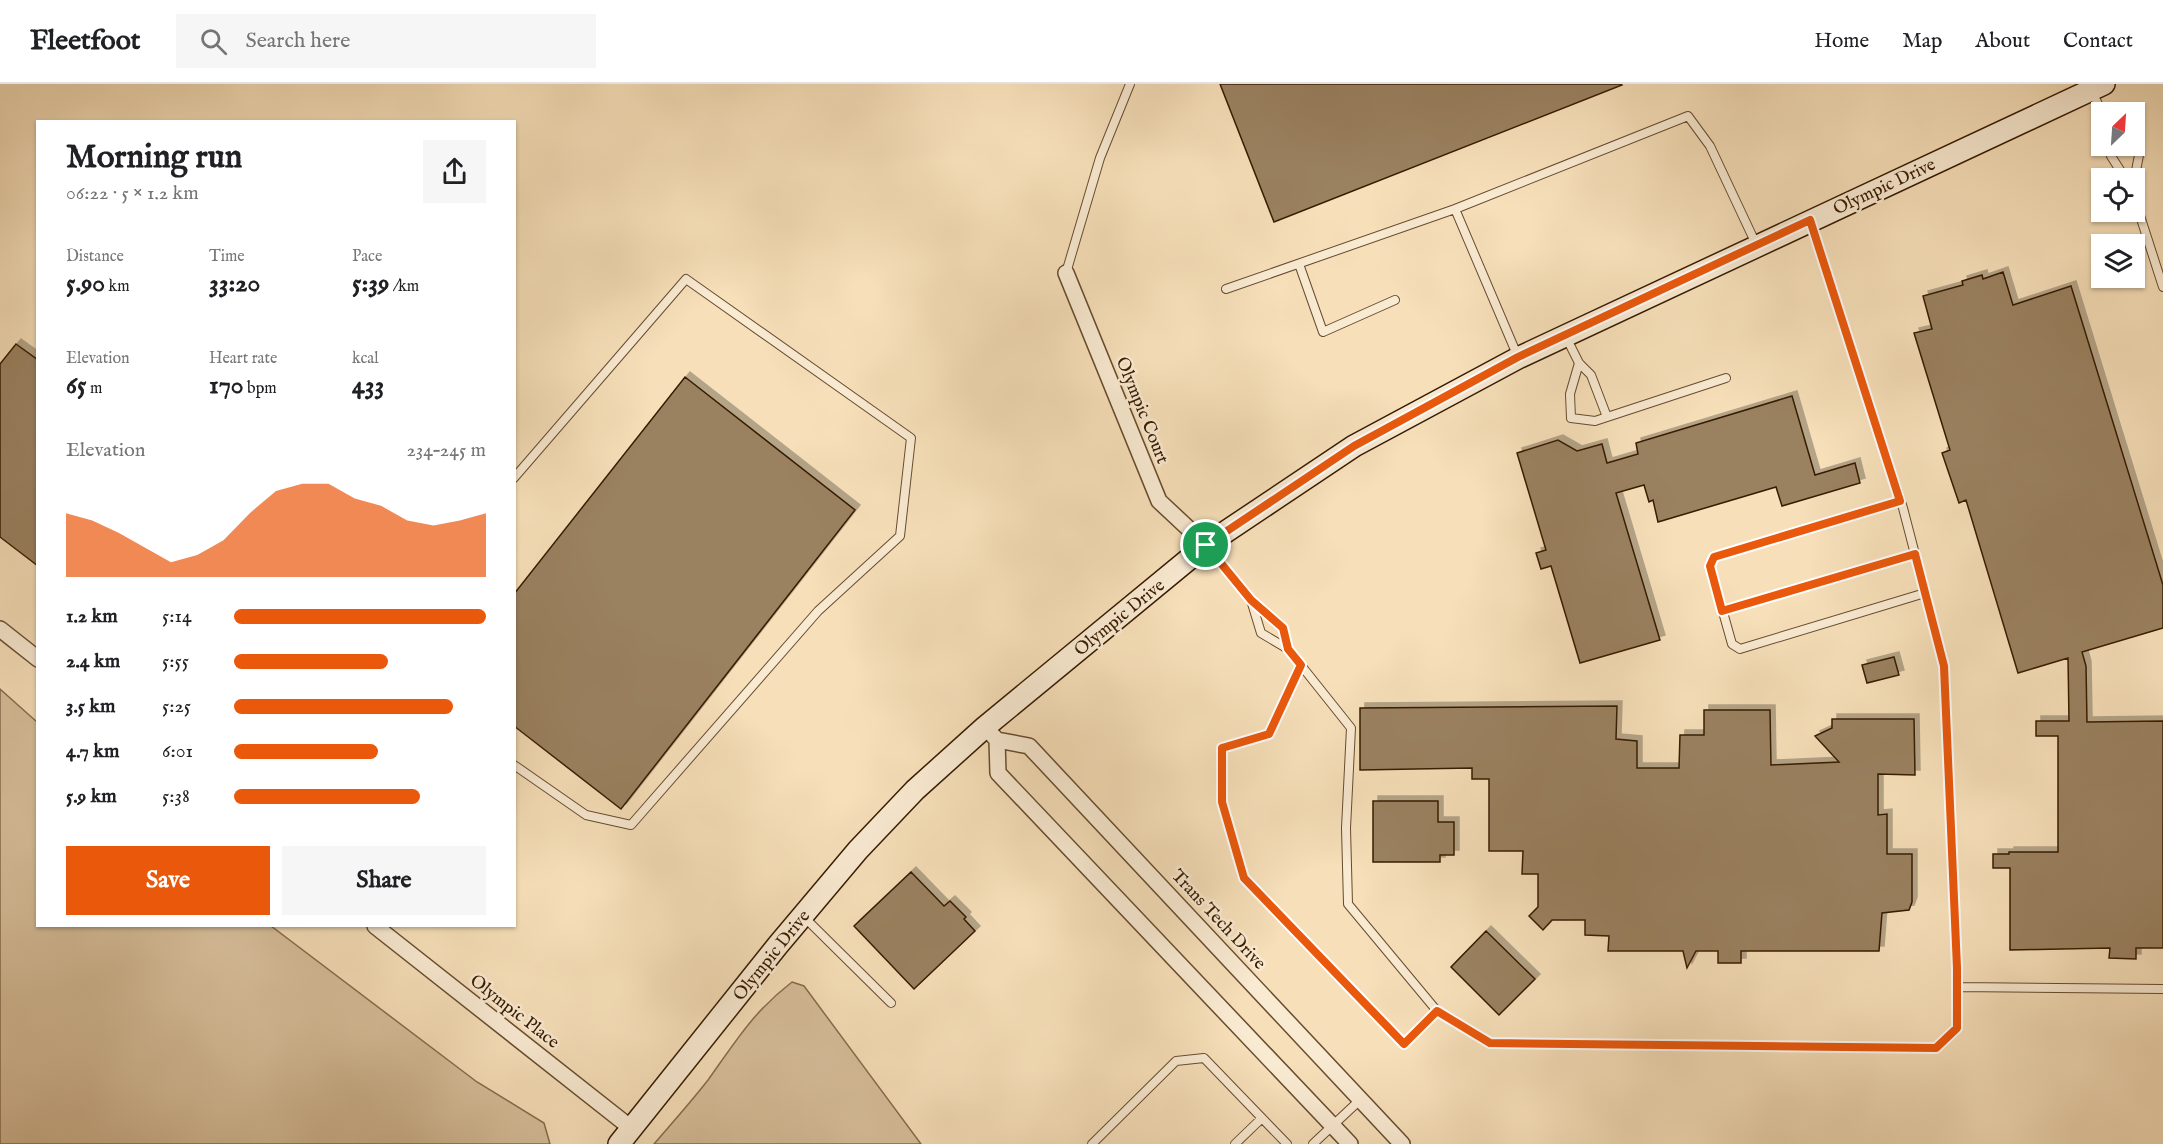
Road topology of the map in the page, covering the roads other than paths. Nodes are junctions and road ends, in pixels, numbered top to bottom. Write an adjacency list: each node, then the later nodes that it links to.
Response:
1 (1130, 84): 9 (lane)
2 (2098, 87): 3 (lane); 5 (street, Olympic Drive)
3 (2100, 102)
4 (1455, 209): 7 (lane); 8 (lane); 14 (lane)
5 (1810, 220): 7 (street, Olympic Drive); 19 (lane)
6 (2142, 222): 10 (lane)
7 (1757, 246): 13 (street, Olympic Drive)
8 (1299, 264): 11 (lane); 12 (lane)
9 (1066, 273): 20 (street, Olympic Court)
10 (2163, 287)
11 (1226, 289)
12 (1395, 300)
13 (1565, 335): 14 (street, Olympic Drive); 15 (lane)
14 (1518, 357): 20 (street, Olympic Drive)
15 (1579, 363): 17 (lane); 17 (lane)
16 (1726, 378): 17 (lane)
17 (1607, 417)
18 (516, 476): 30 (lane)
19 (1900, 501): 21 (lane); 24 (lane)
20 (1206, 545): 23 (lane); 29 (street, Olympic Drive)
21 (1915, 554): 22 (lane); 24 (lane)
22 (1925, 593): 24 (lane); 33 (lane)
23 (1251, 600): 26 (lane); 26 (lane)
24 (1722, 611)
25 (0, 629): 27 (street)
26 (1288, 649): 28 (lane)
27 (36, 657)
28 (1301, 665): 36 (lane); 36 (lane)
29 (991, 734): 31 (street, Olympic Drive); 37 (street, Trans Tech Drive); 39 (street)
30 (516, 766)
31 (803, 915): 35 (lane); 40 (street, Olympic Drive)
32 (376, 927): 40 (street, Olympic Place)
33 (1957, 987): 34 (lane); 36 (lane)
34 (2163, 989)
35 (891, 1003)
36 (1437, 1011)
37 (1361, 1100): 39 (lane); 46 (street, Trans Tech Drive)
38 (1262, 1118): 41 (lane); 42 (lane); 43 (lane)
39 (1333, 1125): 44 (lane); 45 (street)
40 (625, 1136)
41 (1092, 1144)
42 (1235, 1144)
43 (1287, 1144)
44 (1312, 1144)
45 (1350, 1144)
46 (1402, 1144)

